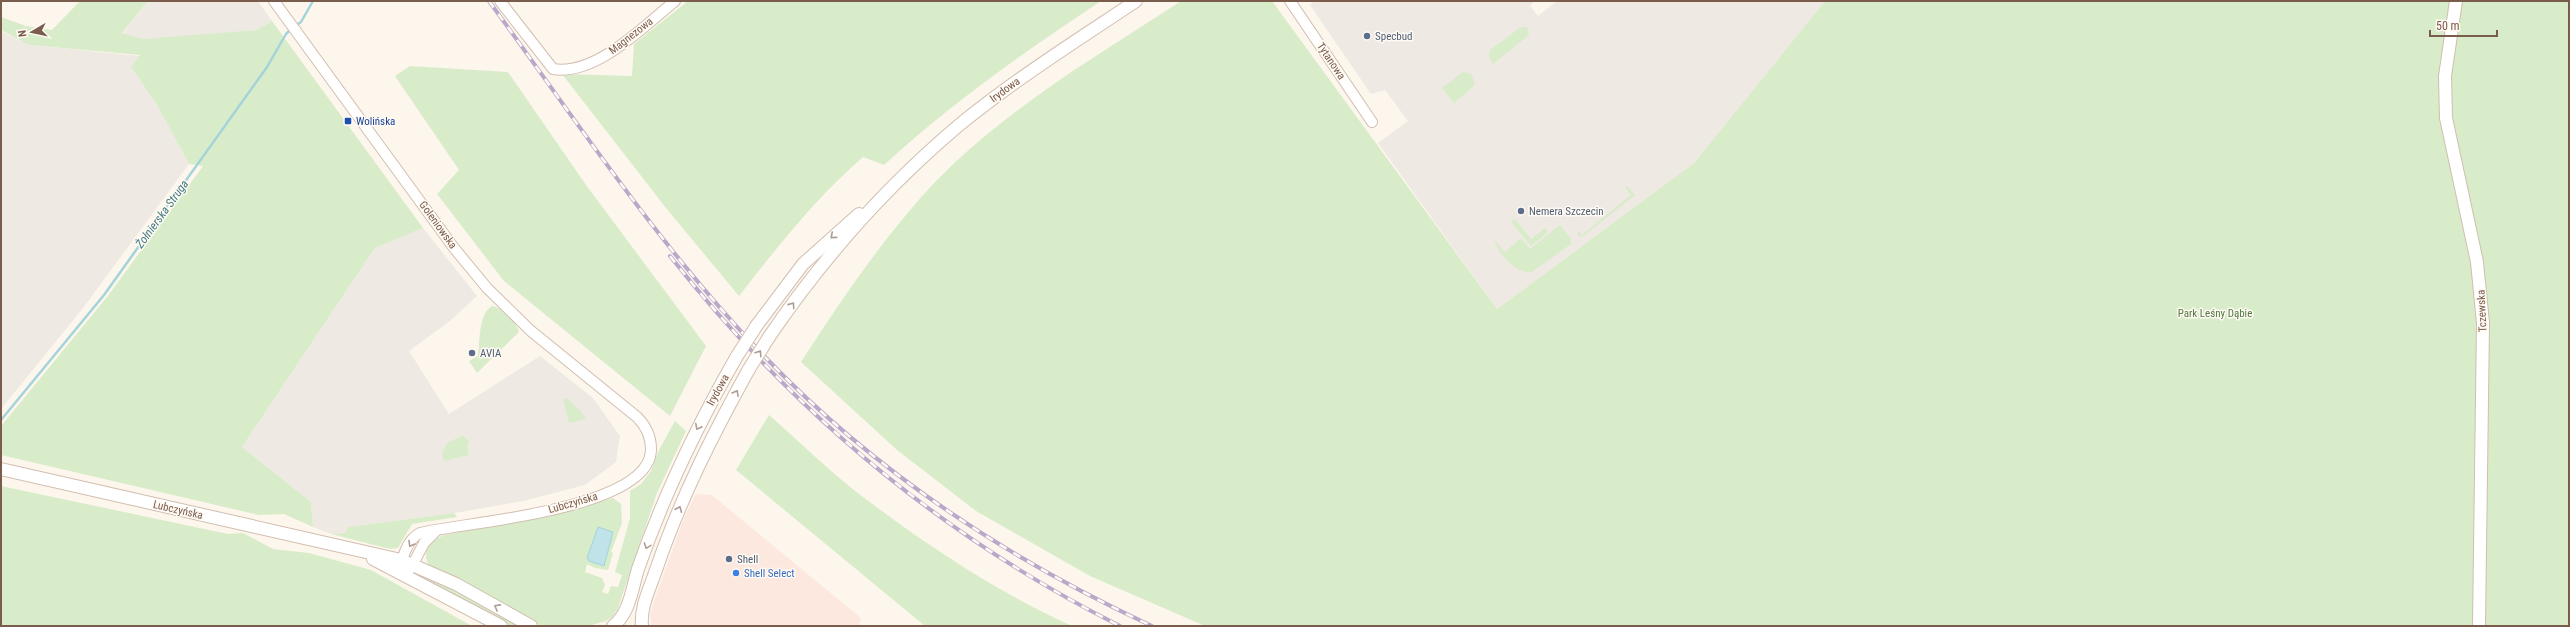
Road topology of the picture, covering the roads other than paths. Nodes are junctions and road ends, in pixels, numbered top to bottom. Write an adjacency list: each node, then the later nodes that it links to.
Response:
1 (274, 1): 9 (street, Goleniowska)
2 (500, 1): 3 (street, Magnezowa)
3 (675, 1)
4 (1136, 1): 8 (street, Irydowa)
5 (1290, 1): 7 (street, Tytanowa)
6 (2456, 1): 20 (street, Tczewska)
7 (1372, 122)
8 (885, 194): 18 (street, Irydowa, one-way to 18, bridge); 19 (street, Irydowa, one-way to 8, bridge)
9 (637, 417): 11 (street, Lubczyńska)
10 (1, 469): 12 (street, Lubczyńska)
11 (436, 531): 13 (street, Lubczyńska, one-way to 13); 14 (street)
12 (356, 551): 13 (street, Lubczyńska); 15 (street, Lubczyńska)
13 (402, 560): 14 (street, Lubczyńska); 15 (street)
14 (414, 564): 15 (street); 17 (street, Lubczyńska, one-way to 14)
15 (403, 573): 16 (street, Lubczyńska)
16 (501, 626)
17 (531, 626)
18 (613, 626)
19 (642, 626)
20 (2479, 626)

